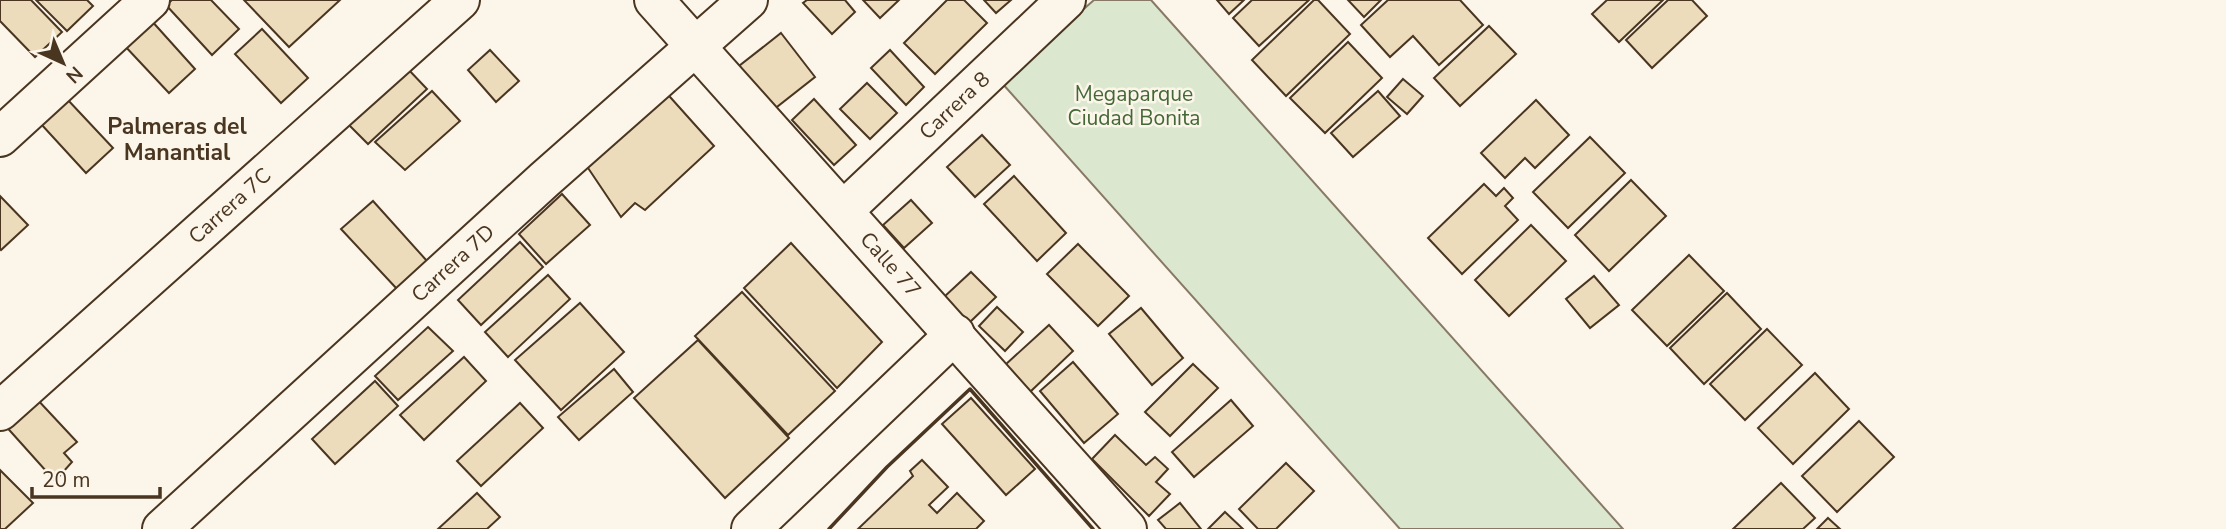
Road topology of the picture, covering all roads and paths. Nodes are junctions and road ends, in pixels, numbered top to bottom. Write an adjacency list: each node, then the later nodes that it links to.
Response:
1 (150, 0): 7 (street)
2 (460, 0): 10 (street, Carrera 7C)
3 (654, 0): 6 (street, Calle 77)
4 (748, 0): 6 (street, Carrera 7D)
5 (1066, 0): 8 (street, Carrera 8)
6 (696, 46): 8 (street, Calle 77); 11 (street, Carrera 7D)
7 (0, 137)
8 (844, 210): 9 (street, Calle 77)
9 (955, 334): 12 (street); 13 (street, Calle 77)
10 (0, 411)
11 (162, 529)
12 (751, 529)
13 (1127, 529)

